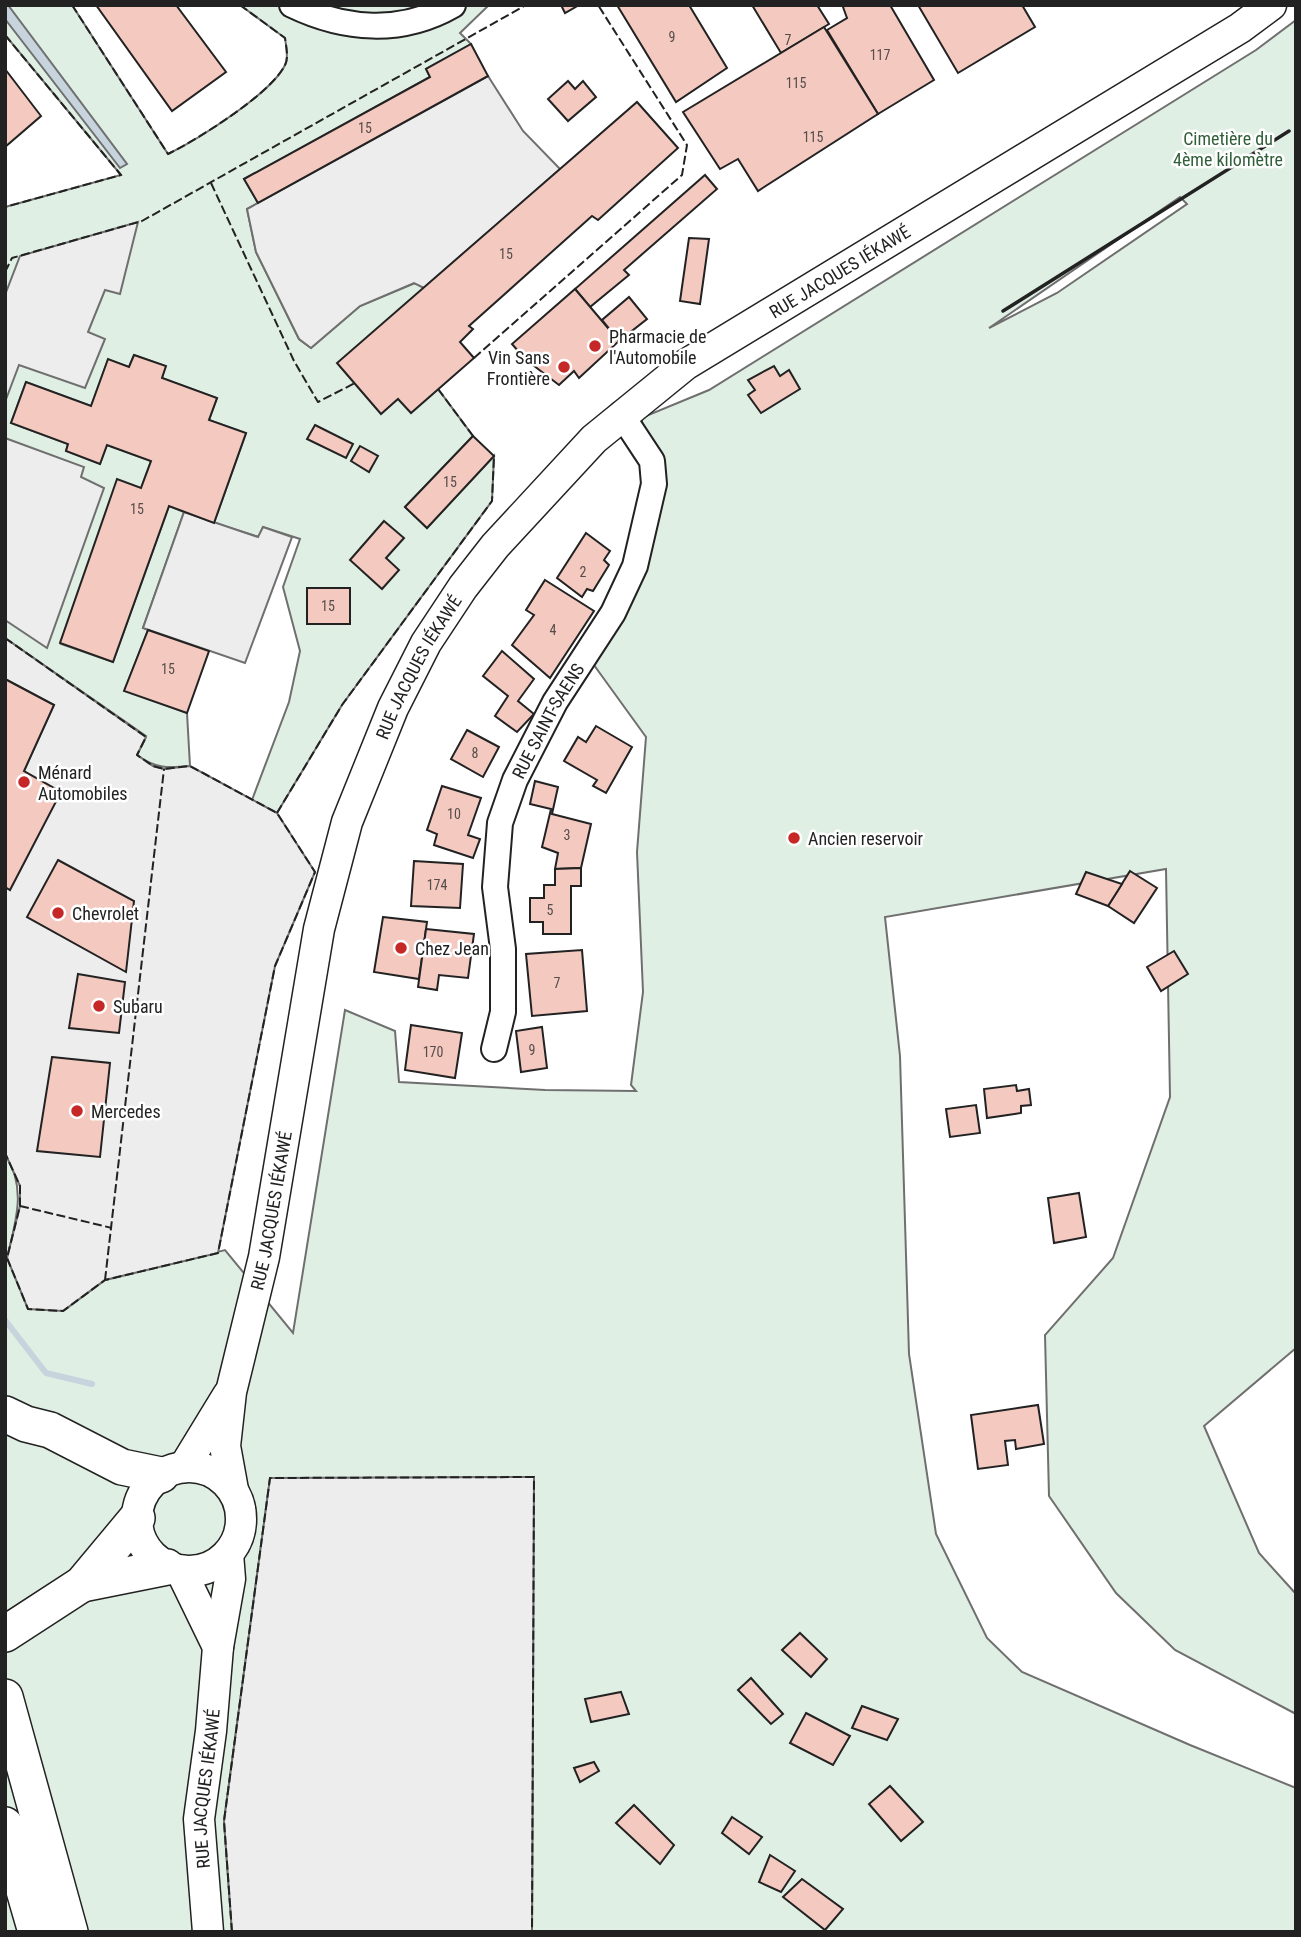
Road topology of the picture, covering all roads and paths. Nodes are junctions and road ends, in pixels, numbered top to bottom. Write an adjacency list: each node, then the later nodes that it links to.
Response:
1 (292, 5): 2 (street)
2 (453, 5)
3 (1243, 5): 5 (main road, RUE JACQUES IÉKAWÉ)
4 (1271, 5): 5 (main road, RUE JACQUES IÉKAWÉ)
5 (982, 184): 6 (main road, RUE JACQUES IÉKAWÉ)
6 (621, 414): 7 (street, RUE SAINT-SAENS); 8 (main road, RUE JACQUES IÉKAWÉ)
7 (495, 1049)
8 (231, 1392): 10 (main road, RUE JACQUES IÉKAWÉ); 11 (main road, RUE JACQUES IÉKAWÉ)
9 (5, 1414): 10 (highway)
10 (173, 1471): 11 (main road); 12 (main road)
11 (233, 1490): 13 (main road)
12 (137, 1518): 14 (main road); 15 (highway)
13 (228, 1554): 14 (main road); 17 (main road, RUE JACQUES IÉKAWÉ)
14 (174, 1569): 15 (highway); 17 (main road)
15 (82, 1584): 16 (highway)
16 (5, 1634)
17 (218, 1647): 22 (main road, RUE JACQUES IÉKAWÉ)
18 (5, 1697): 21 (highway)
19 (5, 1825): 20 (highway)
20 (36, 1932)
21 (70, 1932)
22 (208, 1932)

